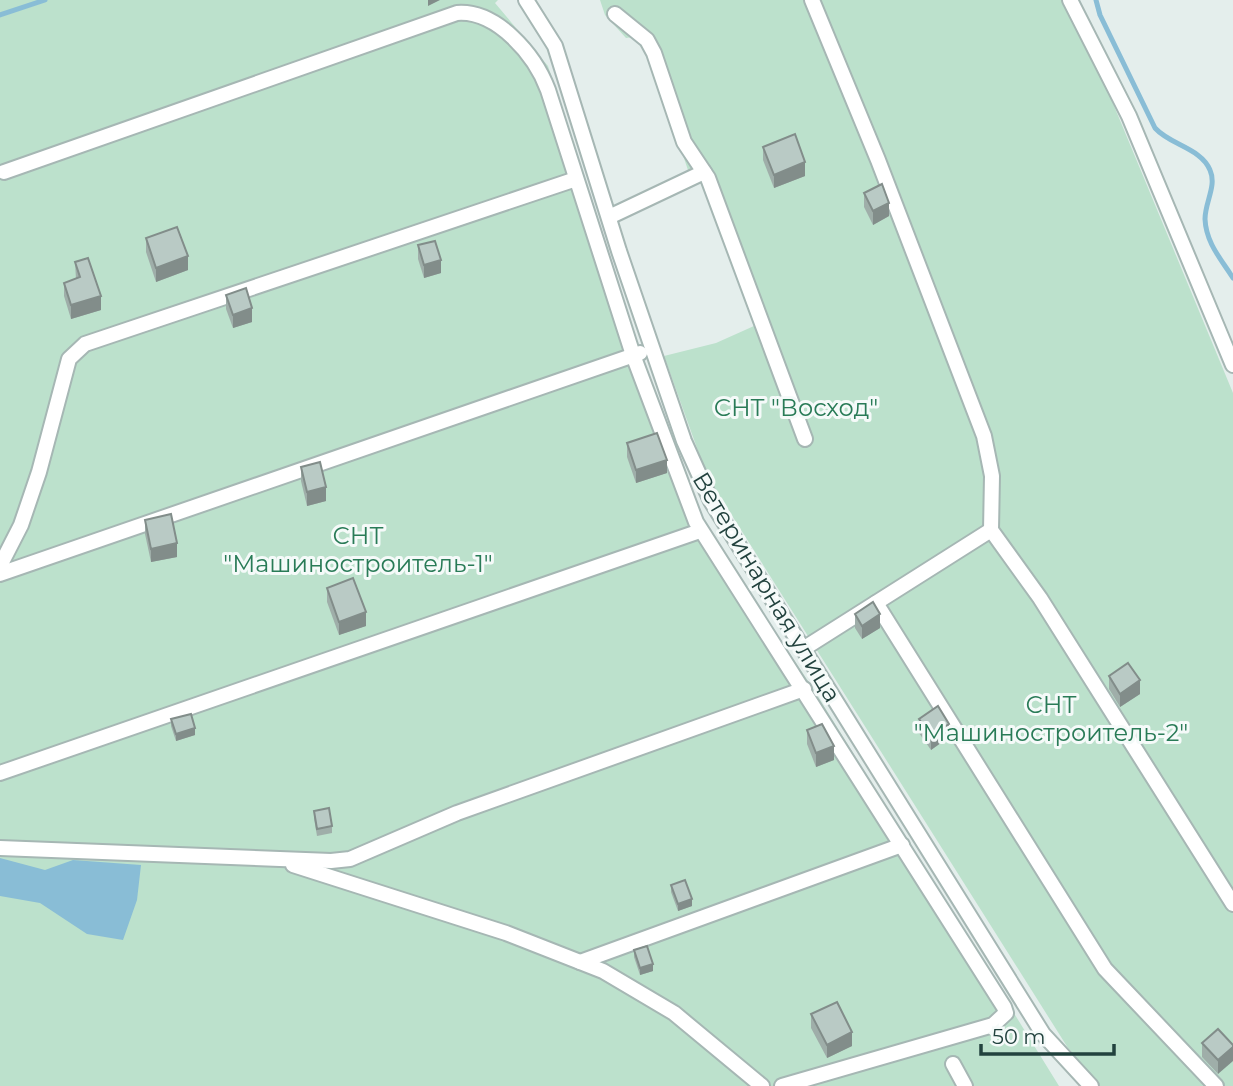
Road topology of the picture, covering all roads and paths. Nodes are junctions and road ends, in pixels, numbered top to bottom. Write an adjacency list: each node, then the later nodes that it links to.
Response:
1 (526, 0): 8 (street, Ветеринарная улица)
2 (812, 0): 13 (street)
3 (1070, 0): 11 (street)
4 (615, 14): 6 (street)
5 (4, 172): 7 (street)
6 (704, 172): 8 (street); 12 (street)
7 (576, 179): 10 (street); 15 (street)
8 (609, 217): 9 (street, Ветеринарная улица)
9 (653, 349): 10 (street); 18 (street, Ветеринарная улица)
10 (633, 355): 14 (street); 16 (street)
11 (1233, 365)
12 (804, 439)
13 (991, 530): 17 (street); 24 (street)
14 (700, 531): 19 (street); 20 (street)
15 (0, 566)
16 (0, 574)
17 (876, 603): 18 (street); 31 (street)
18 (803, 649): 30 (street, Ветеринарная улица)
19 (804, 689): 21 (street); 23 (street)
20 (0, 774)
21 (902, 845): 25 (street); 28 (street)
22 (0, 848): 23 (street)
23 (275, 859): 25 (street)
24 (1233, 904)
25 (580, 962): 27 (street)
26 (953, 1064): 29 (street)
27 (762, 1086)
28 (782, 1086)
29 (965, 1086)
30 (1091, 1086)
31 (1216, 1086)

